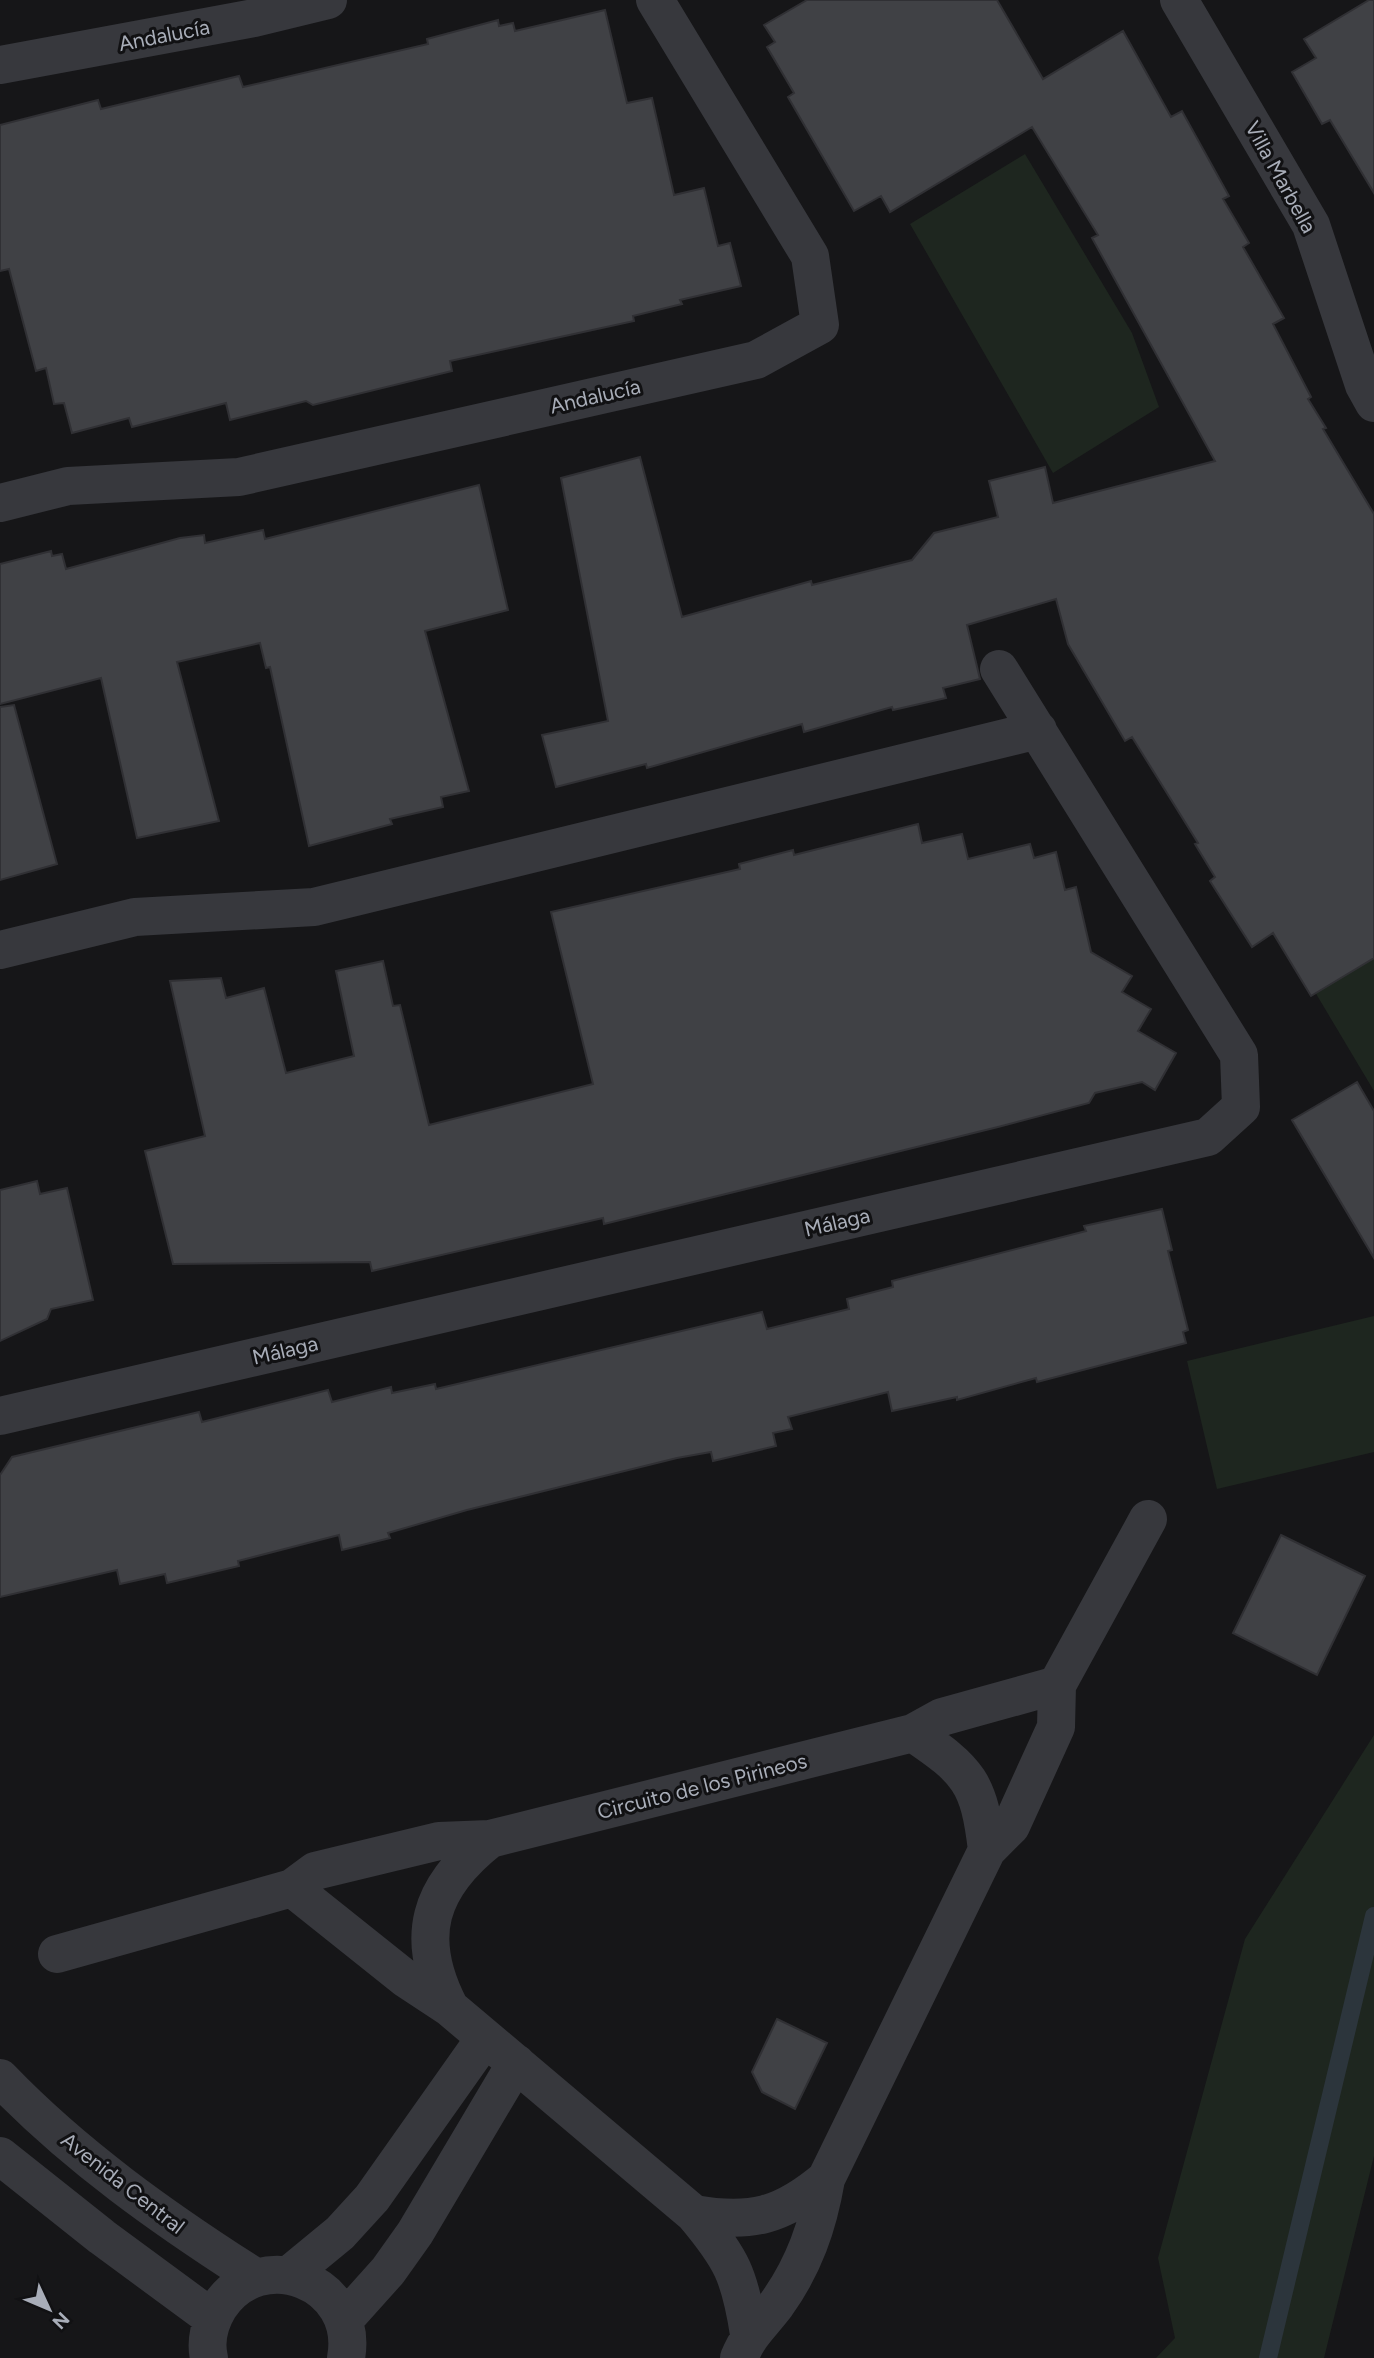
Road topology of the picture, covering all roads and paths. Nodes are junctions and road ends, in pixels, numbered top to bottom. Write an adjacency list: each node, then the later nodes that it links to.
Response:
1 (328, 0): 4 (street, Andalucía)
2 (654, 0): 6 (street, Andalucía)
3 (1179, 0): 5 (street, Villa Marbella)
4 (0, 65)
5 (1374, 403)
6 (0, 503)
7 (999, 669): 8 (street, Málaga)
8 (1038, 730): 9 (street); 10 (street, Málaga)
9 (0, 950)
10 (0, 1416)
11 (1149, 1519): 12 (street, Circuito de los Pirineos)
12 (1057, 1685): 13 (street, Circuito de los Pirineos); 15 (street, Circuito de los Pirineos)
13 (914, 1733): 14 (street, Circuito de los Pirineos); 15 (street)
14 (490, 1839): 16 (street, Circuito de los Pirineos); 18 (street, Circuito de los Pirineos)
15 (987, 1850): 23 (street, Circuito de los Pirineos)
16 (292, 1888): 17 (street, Circuito de los Pirineos); 18 (street, Circuito de los Pirineos)
17 (57, 1954)
18 (450, 2008): 19 (street, Circuito de los Pirineos)
19 (485, 2038): 20 (street, Circuito de los Pirineos); 25 (street)
20 (516, 2063): 24 (street, Circuito de los Pirineos); 27 (street)
21 (6, 2099): 25 (street, Avenida Central)
22 (0, 2156): 26 (street)
23 (826, 2179): 24 (street, Circuito de los Pirineos); 28 (street, Circuito de los Pirineos)
24 (694, 2214): 28 (street, Circuito de los Pirineos)
25 (272, 2276): 26 (street); 27 (street, Avenida Central)
26 (212, 2318): 29 (street)
27 (351, 2345)
28 (744, 2346)
29 (209, 2358)

